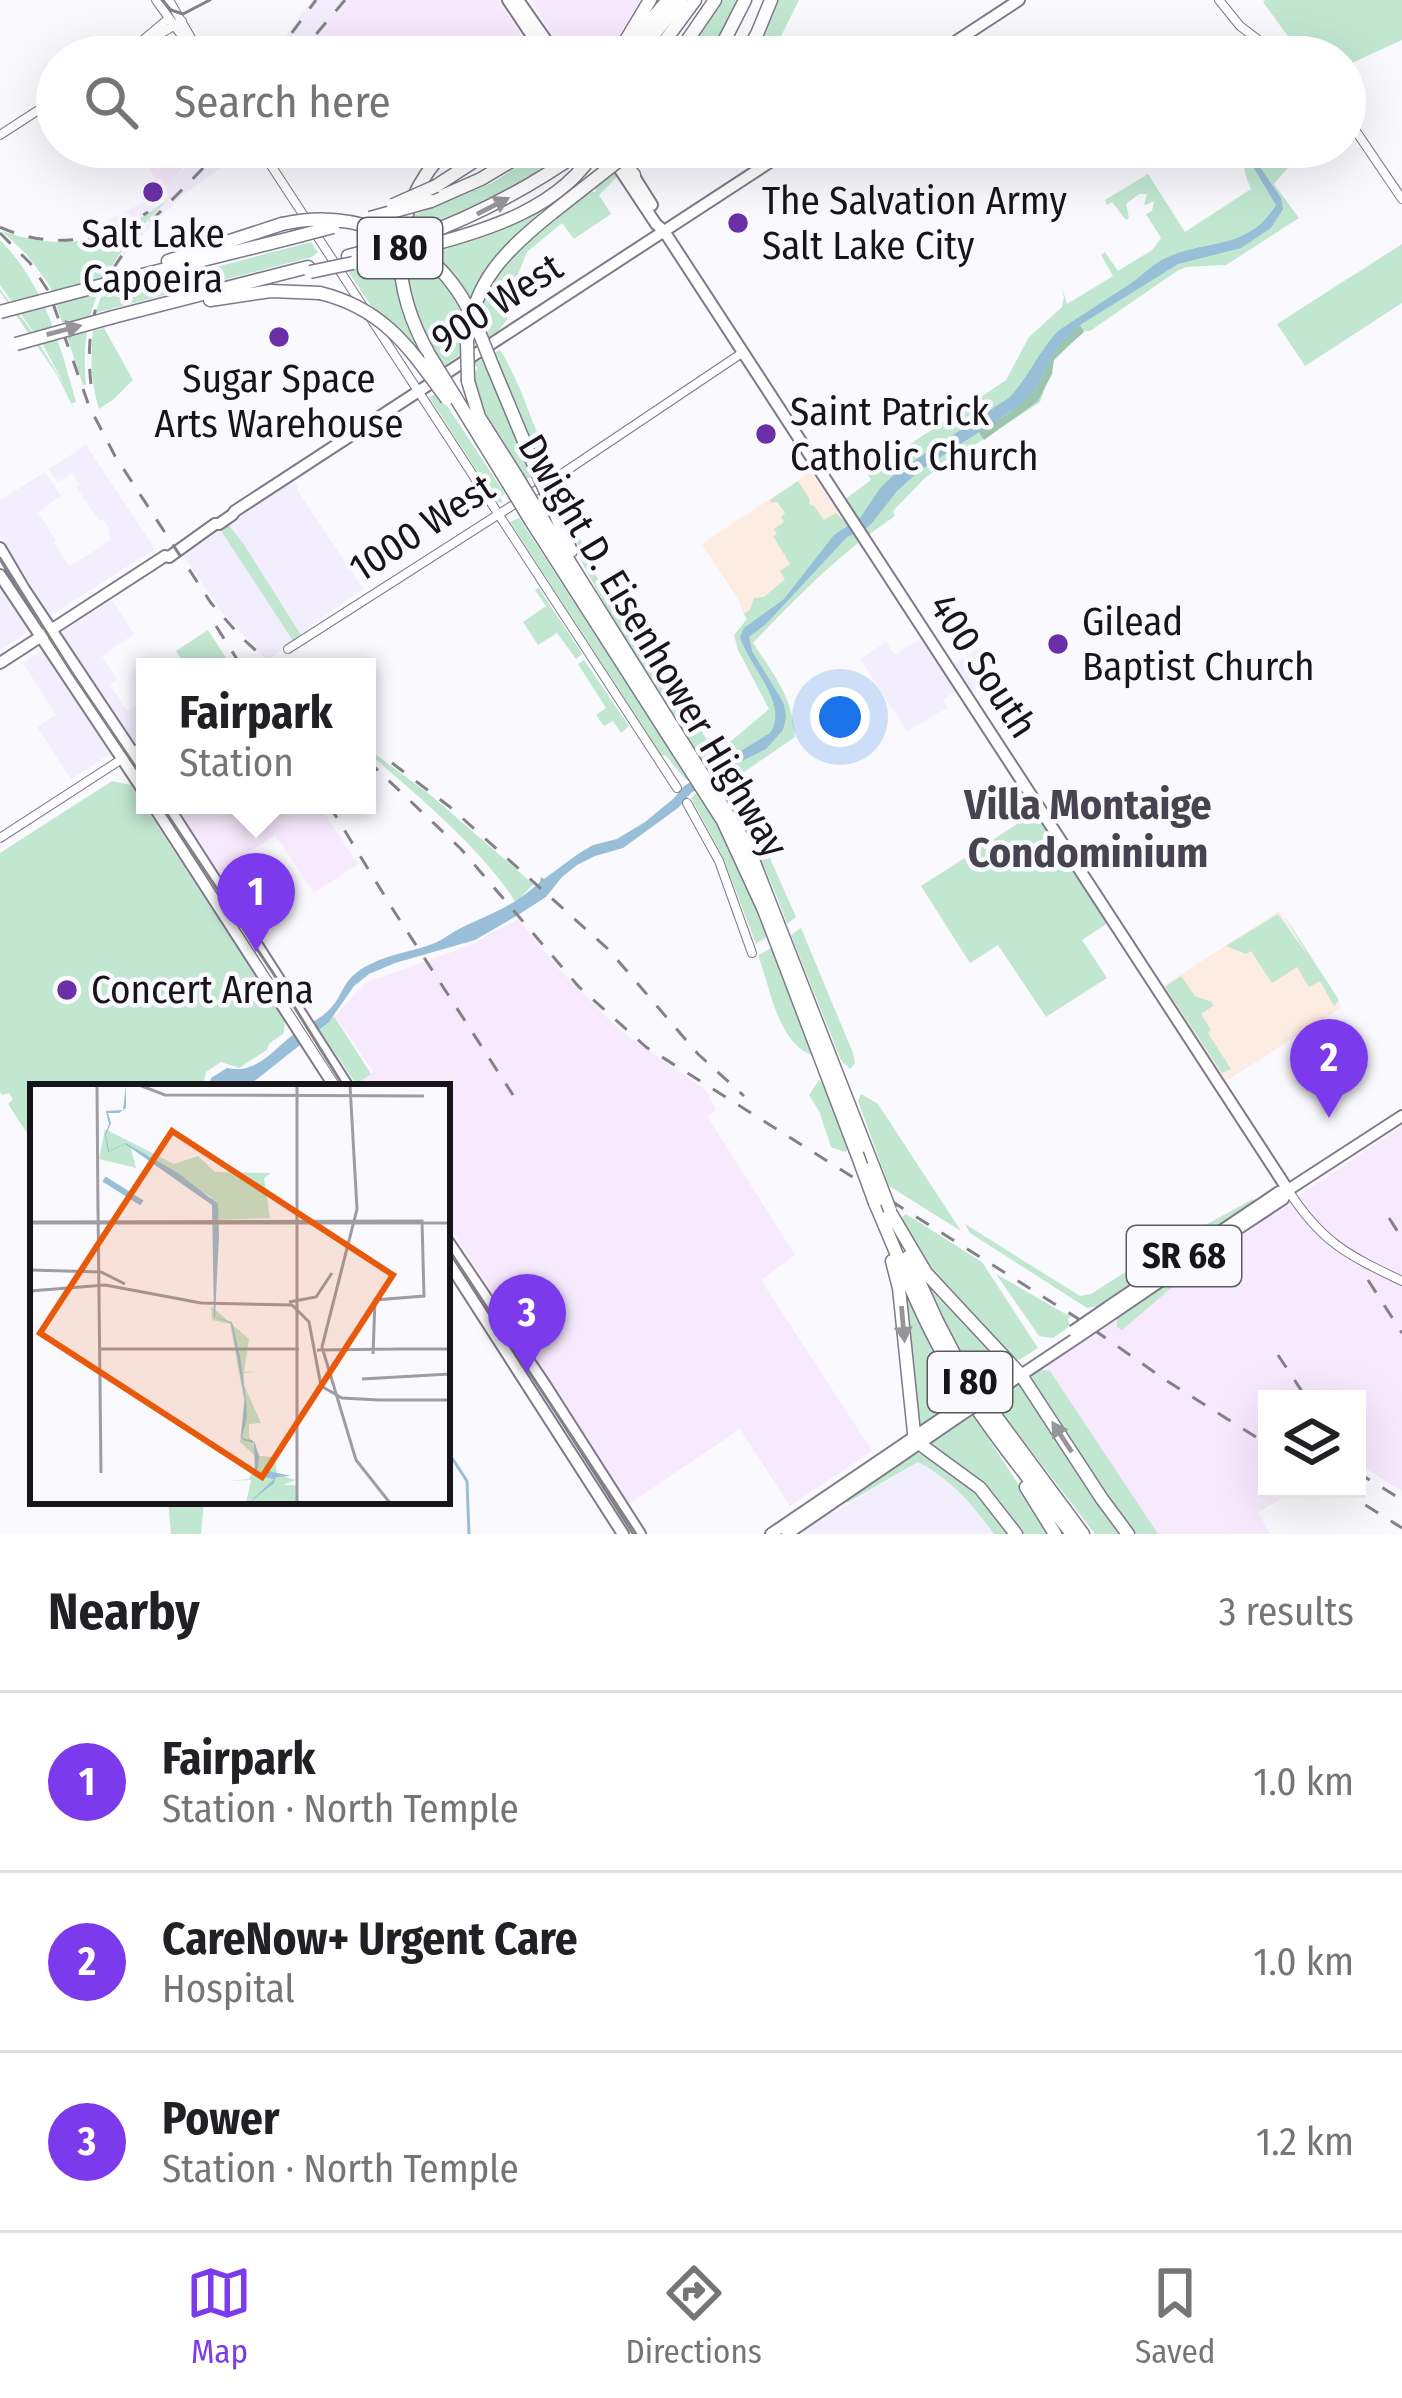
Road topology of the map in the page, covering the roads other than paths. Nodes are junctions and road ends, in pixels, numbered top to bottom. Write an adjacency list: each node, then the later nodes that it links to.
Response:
1 (156, 0): 13 (street)
2 (169, 0): 13 (street)
3 (513, 0): 16 (main road); 17 (main road)
4 (650, 0): 18 (highway)
5 (668, 0): 19 (highway)
6 (681, 0): 20 (highway)
7 (699, 0): 21 (highway)
8 (715, 0): 22 (highway)
9 (745, 0): 23 (highway)
10 (771, 0): 24 (highway)
11 (1019, 0): 25 (main road)
12 (1219, 0): 26 (street)
13 (175, 20): 14 (street); 15 (street)
14 (153, 36)
15 (186, 36)
16 (534, 36)
17 (541, 36)
18 (628, 36)
19 (638, 36)
20 (653, 36)
21 (672, 36)
22 (690, 36)
23 (727, 36)
24 (755, 36)
25 (964, 36)
26 (1252, 36)
27 (36, 112): 28 (street)
28 (0, 135)
29 (1366, 146): 44 (street)
30 (273, 168): 52 (street)
31 (430, 168): 53 (highway, I 80, bridge)
32 (467, 168): 43 (highway)
33 (500, 168): 43 (highway)
34 (558, 168): 46 (highway, one-way to 34)
35 (584, 168): 42 (highway)
36 (596, 168): 42 (highway)
37 (609, 168): 54 (highway, Dwight D. Eisenhower Highway / I 80, bridge)
38 (619, 168): 45 (main road, 400 South)
39 (627, 168): 41 (highway)
40 (761, 168): 45 (main road, 900 West)
41 (634, 176): 45 (main road, 400 South)
42 (563, 187): 46 (highway)
43 (433, 193): 47 (highway, bridge)
44 (1402, 200)
45 (664, 231): 51 (main road, 400 South); 52 (main road, 900 West)
46 (419, 242): 48 (highway, bridge)
47 (113, 281): 49 (highway, bridge); 56 (highway, bridge)
48 (144, 309): 50 (highway, one-way to 48, bridge); 53 (highway, bridge)
49 (0, 312)
50 (0, 348)
51 (742, 352): 55 (street, 1000 West); 79 (main road, 400 South)
52 (418, 391): 55 (street); 59 (main road, 900 West)
53 (451, 397): 54 (highway, Dwight D. Eisenhower Highway / I 80)
54 (512, 480): 56 (highway, Dwight D. Eisenhower Highway / I 80, bridge)
55 (499, 514): 60 (street, 1000 West); 67 (street)
56 (541, 515): 65 (highway, Dwight D. Eisenhower Highway / I 80); 65 (highway, Dwight D. Eisenhower Highway / I 80)
57 (0, 548): 59 (main road)
58 (0, 574): 59 (main road)
59 (45, 633): 61 (main road, 900 West); 63 (main road)
60 (290, 651)
61 (0, 663)
62 (136, 750): 63 (street)
63 (127, 756): 64 (main road); 66 (main road); 71 (street)
64 (136, 764)
65 (697, 772): 77 (highway, Dwight D. Eisenhower Highway / I 80)
66 (136, 774)
67 (677, 788)
68 (687, 803): 72 (street)
69 (159, 814): 73 (main road)
70 (173, 814): 73 (main road)
71 (0, 838)
72 (752, 953)
73 (302, 1022): 74 (main road)
74 (314, 1041): 75 (main road); 76 (main road)
75 (334, 1084)
76 (346, 1084)
77 (839, 1091): 80 (highway, Dwight D. Eisenhower Highway / I 80, bridge); 81 (highway, Dwight D. Eisenhower Highway / I 80, bridge)
78 (1402, 1116): 79 (main road, SR 68)
79 (1288, 1190): 84 (street, 400 South); 85 (main road, SR 68, bridge)
80 (875, 1203): 86 (highway, Dwight D. Eisenhower Highway / I 80); 87 (highway, one-way to 87)
81 (890, 1211): 85 (highway); 95 (highway, Dwight D. Eisenhower Highway / I 80)
82 (450, 1244): 89 (main road)
83 (450, 1265): 88 (main road)
84 (1402, 1281)
85 (1024, 1368): 87 (main road, SR 68, bridge); 96 (highway, one-way to 85)
86 (958, 1380): 93 (highway); 94 (highway, Dwight D. Eisenhower Highway / I 80)
87 (918, 1440): 90 (main road, SR 68); 91 (main road, SR 68); 92 (highway)
88 (623, 1534)
89 (640, 1534)
90 (771, 1534)
91 (787, 1534)
92 (1016, 1534)
93 (1055, 1534)
94 (1072, 1534)
95 (1087, 1534)
96 (1129, 1534)

